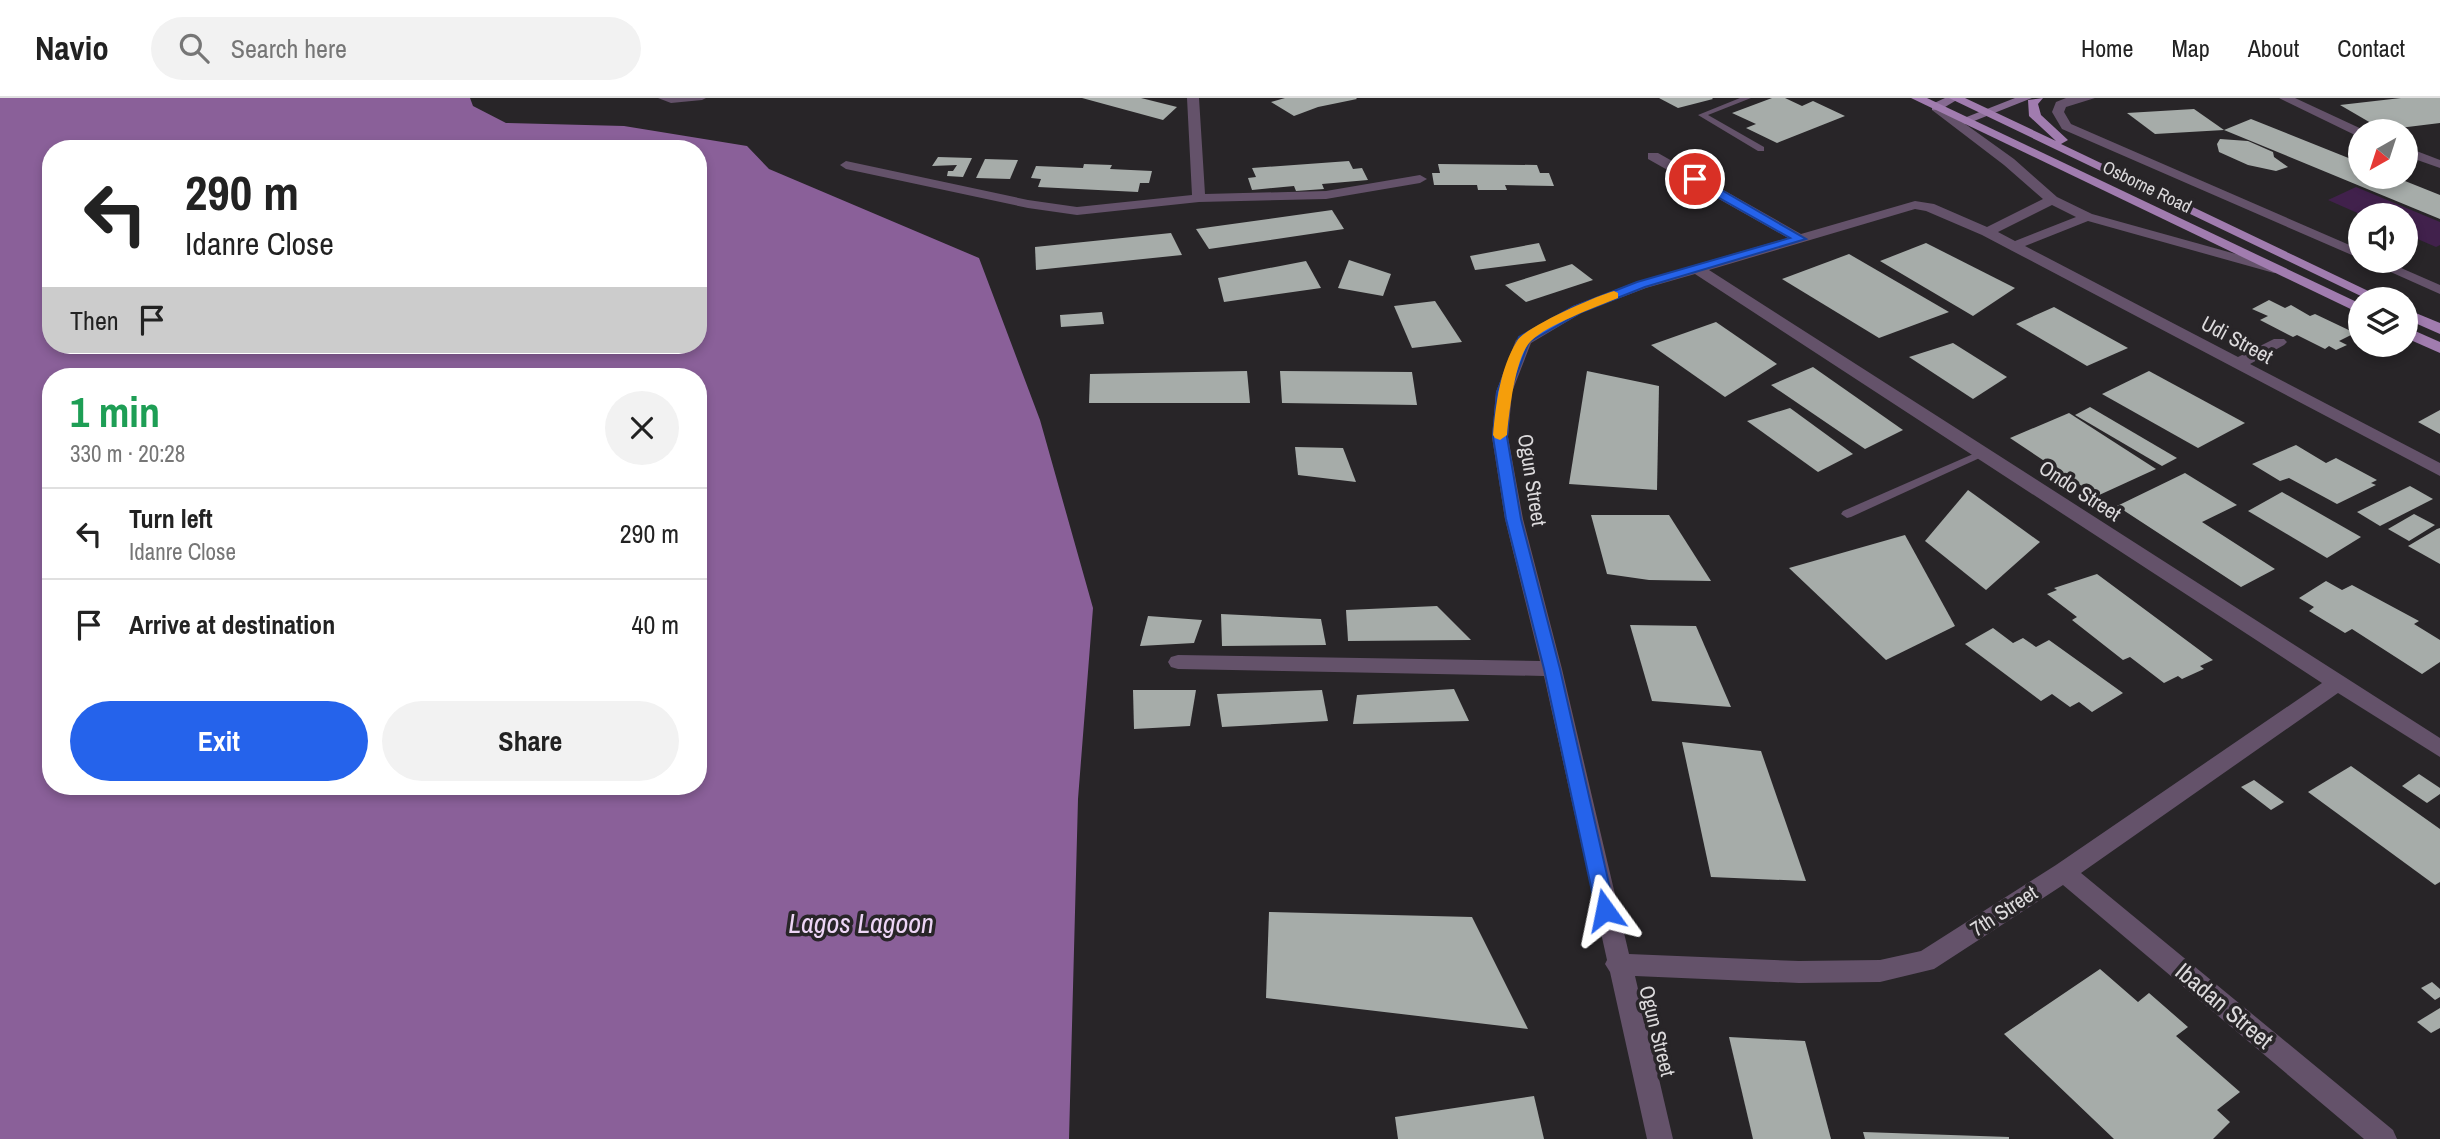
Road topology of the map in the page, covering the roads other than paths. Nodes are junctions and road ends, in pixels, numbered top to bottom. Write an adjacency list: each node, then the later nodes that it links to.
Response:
1 (662, 98): 2 (lane)
2 (702, 98)
3 (1193, 98): 22 (street)
4 (1746, 98): 15 (lane)
5 (1917, 98): 11 (main road, Osborne Road)
6 (1955, 98): 11 (main road); 12 (main road, Osborne Road)
7 (2026, 98): 12 (main road)
8 (2037, 98): 20 (main road)
9 (2089, 98): 28 (street)
10 (2285, 98): 14 (street)
11 (1936, 107): 13 (main road, Osborne Road); 23 (street)
12 (1984, 112): 13 (main road); 20 (main road, Osborne Road)
13 (1965, 120): 30 (main road, Osborne Road)
14 (2348, 127)
15 (1761, 149)
16 (1653, 156): 26 (street)
17 (2418, 156): 18 (street)
18 (2440, 164)
19 (846, 165): 22 (street)
20 (2113, 172): 32 (main road, Osborne Road)
21 (1420, 179): 22 (street)
22 (1199, 198)
23 (2052, 200): 24 (street); 25 (street)
24 (2087, 217): 27 (street); 30 (street)
25 (1987, 232): 26 (street, Ogun Street); 27 (street, Ogun Street)
26 (1800, 239): 29 (street, Ogun Street)
27 (2014, 246): 40 (street, Udi Street)
28 (2348, 249)
29 (1696, 268): 41 (street, Ondo Street); 45 (street, Ogun Street)
30 (2274, 269): 34 (main road, Osborne Road)
31 (2401, 273): 33 (street)
32 (2353, 287)
33 (2440, 290)
34 (2348, 304)
35 (2418, 319): 36 (main road)
36 (2440, 329)
37 (2418, 338): 39 (main road)
38 (2279, 342): 40 (street)
39 (2440, 348)
40 (2237, 364): 42 (street, Udi Street)
41 (1980, 454): 43 (lane); 46 (street, Ondo Street)
42 (2440, 470)
43 (1847, 514)
44 (1178, 662): 45 (street)
45 (1552, 669): 49 (street, Ogun Street)
46 (2337, 683): 47 (street, Ondo Street); 48 (street, 7th Street)
47 (2440, 749)
48 (2064, 872): 49 (street, 7th Street); 51 (street, Ibadan Street)
49 (1617, 964): 50 (street, Ogun Street)
50 (1660, 1139)
51 (2384, 1139)

